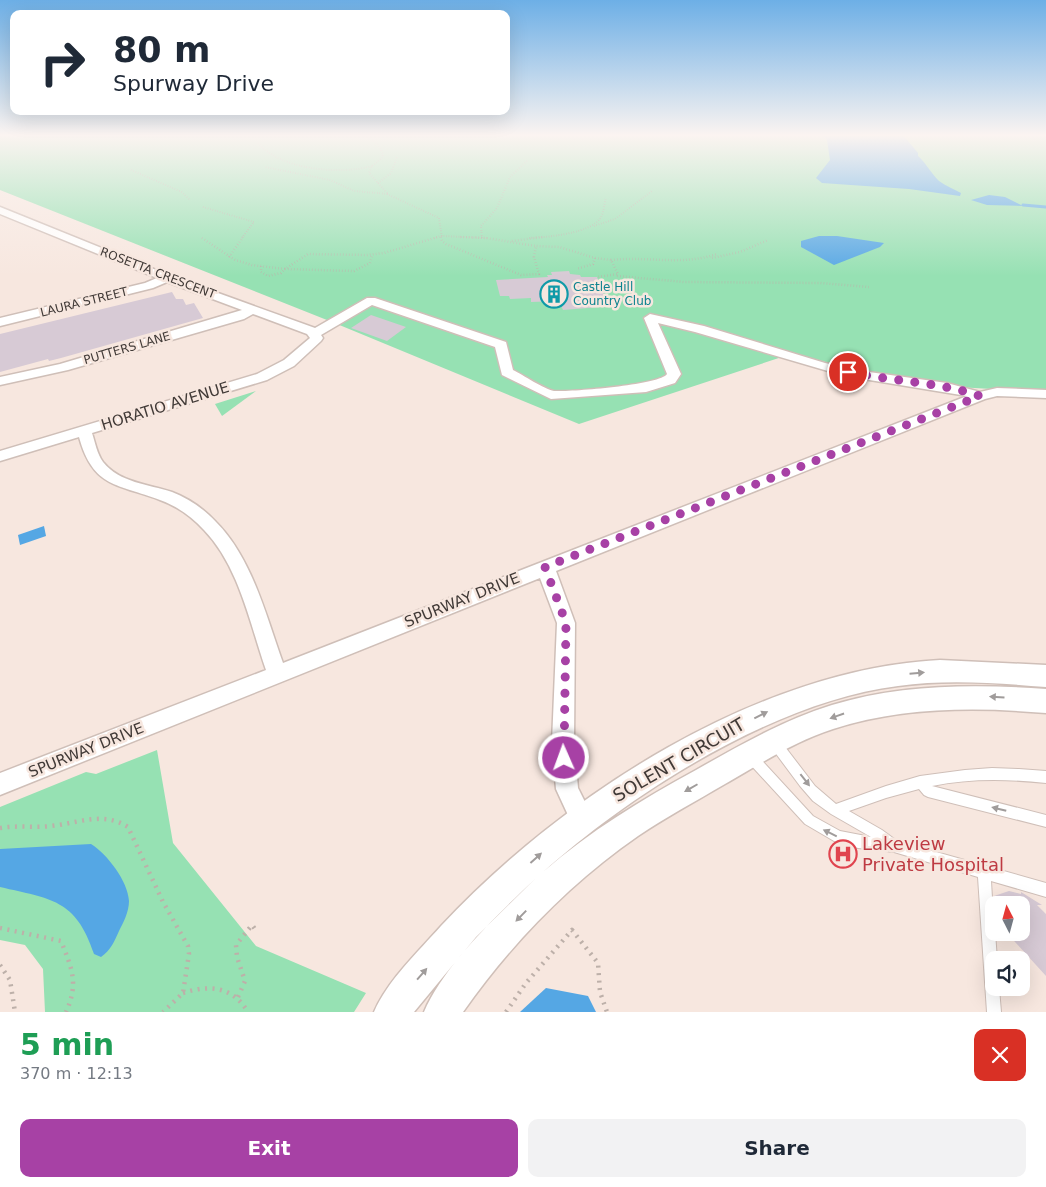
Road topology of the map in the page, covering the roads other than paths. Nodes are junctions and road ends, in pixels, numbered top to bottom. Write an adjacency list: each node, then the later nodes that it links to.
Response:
1 (0, 210): 2 (street, ROSETTA CRESCENT)
2 (167, 278): 3 (street, ROSETTA CRESCENT); 5 (street, LAURA STREET)
3 (253, 309): 6 (street, ROSETTA CRESCENT); 7 (street, PUTTERS LANE)
4 (668, 321): 6 (street, HORATIO AVENUE); 9 (street, SPURWAY DRIVE)
5 (0, 322)
6 (316, 334): 10 (street, HORATIO AVENUE)
7 (0, 381)
8 (1046, 394): 9 (street, SPURWAY DRIVE)
9 (980, 396): 12 (street, SPURWAY DRIVE)
10 (84, 431): 11 (street, HORATIO AVENUE); 13 (street)
11 (0, 456)
12 (545, 567): 13 (street, SPURWAY DRIVE); 22 (street)
13 (277, 674): 20 (street, SPURWAY DRIVE)
14 (1046, 676): 22 (street, SOLENT CIRCUIT, one-way to 14)
15 (1046, 701): 16 (street, SOLENT CIRCUIT, one-way to 16)
16 (775, 742): 17 (street, SOLENT CIRCUIT); 21 (lane, one-way to 21)
17 (749, 755): 24 (lane, one-way to 17); 28 (street, SOLENT CIRCUIT, one-way to 28)
18 (1046, 777): 19 (lane)
19 (920, 782): 21 (lane); 23 (lane, one-way to 19)
20 (0, 784)
21 (836, 810): 24 (lane)
22 (582, 820): 27 (street, SOLENT CIRCUIT, one-way to 22)
23 (1046, 820)
24 (894, 846): 25 (lane)
25 (984, 872): 26 (lane); 29 (lane)
26 (1046, 890)
27 (392, 1012)
28 (442, 1012)
29 (994, 1012)

